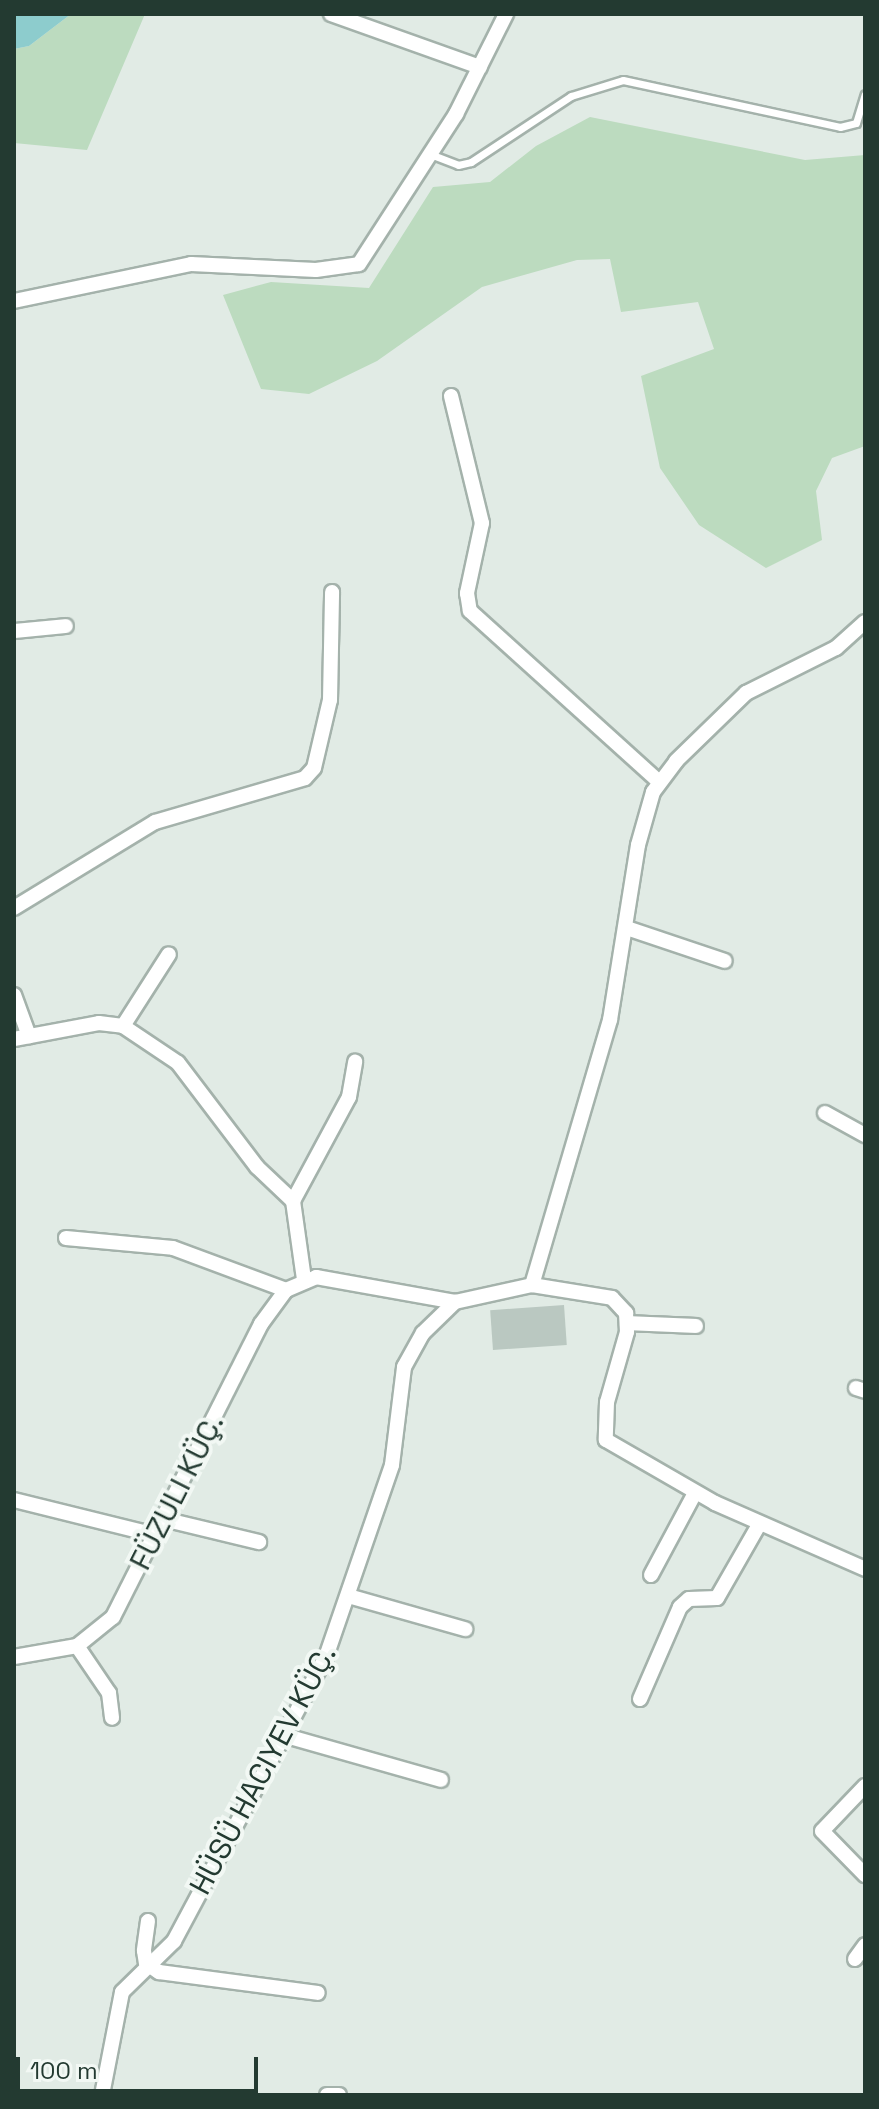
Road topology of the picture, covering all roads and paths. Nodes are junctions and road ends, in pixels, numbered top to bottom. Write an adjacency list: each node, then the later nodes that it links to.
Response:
1 (331, 14): 3 (street)
2 (506, 14): 3 (street)
3 (480, 67): 5 (street)
4 (865, 94): 5 (lane)
5 (430, 154): 6 (street)
6 (14, 301)
7 (451, 396): 12 (street)
8 (332, 592): 13 (street)
9 (865, 622): 12 (street)
10 (66, 626): 11 (street)
11 (14, 631)
12 (659, 782): 14 (street)
13 (14, 908)
14 (627, 928): 16 (street); 27 (street)
15 (169, 954): 18 (street)
16 (725, 961)
17 (14, 995): 19 (street)
18 (123, 1026): 19 (street); 24 (street)
19 (29, 1036): 20 (street)
20 (14, 1039)
21 (355, 1062): 24 (street)
22 (825, 1113): 23 (street)
23 (865, 1135)
24 (293, 1201): 26 (street)
25 (66, 1238): 28 (street)
26 (304, 1279): 28 (street, FÜZULI KÜÇ.); 29 (street)
27 (532, 1285): 29 (street); 30 (street)
28 (286, 1290): 34 (street, FÜZULI KÜÇ.)
29 (455, 1302): 40 (street)
30 (627, 1323): 31 (street); 32 (street)
31 (696, 1326)
32 (695, 1493): 35 (street); 39 (street)
33 (14, 1500): 36 (street)
34 (163, 1519): 36 (street, FÜZULI KÜÇ.); 37 (street)
35 (760, 1523): 38 (street); 44 (street)
36 (155, 1535): 42 (street, FÜZULI KÜÇ.)
37 (259, 1542)
38 (865, 1569)
39 (651, 1575)
40 (348, 1596): 41 (street); 46 (street)
41 (465, 1629)
42 (77, 1646): 43 (street, FÜZULI KÜÇ.); 45 (street)
43 (14, 1657)
44 (640, 1699)
45 (112, 1718)
46 (286, 1736): 47 (street); 53 (street)
47 (441, 1780)
48 (865, 1786): 49 (street)
49 (865, 1875)
50 (148, 1921): 53 (street)
51 (865, 1945): 52 (street)
52 (855, 1959)
53 (146, 1963): 54 (street); 55 (street)
54 (318, 1993)
55 (102, 2095)
56 (327, 2095): 57 (street)
57 (339, 2095)

